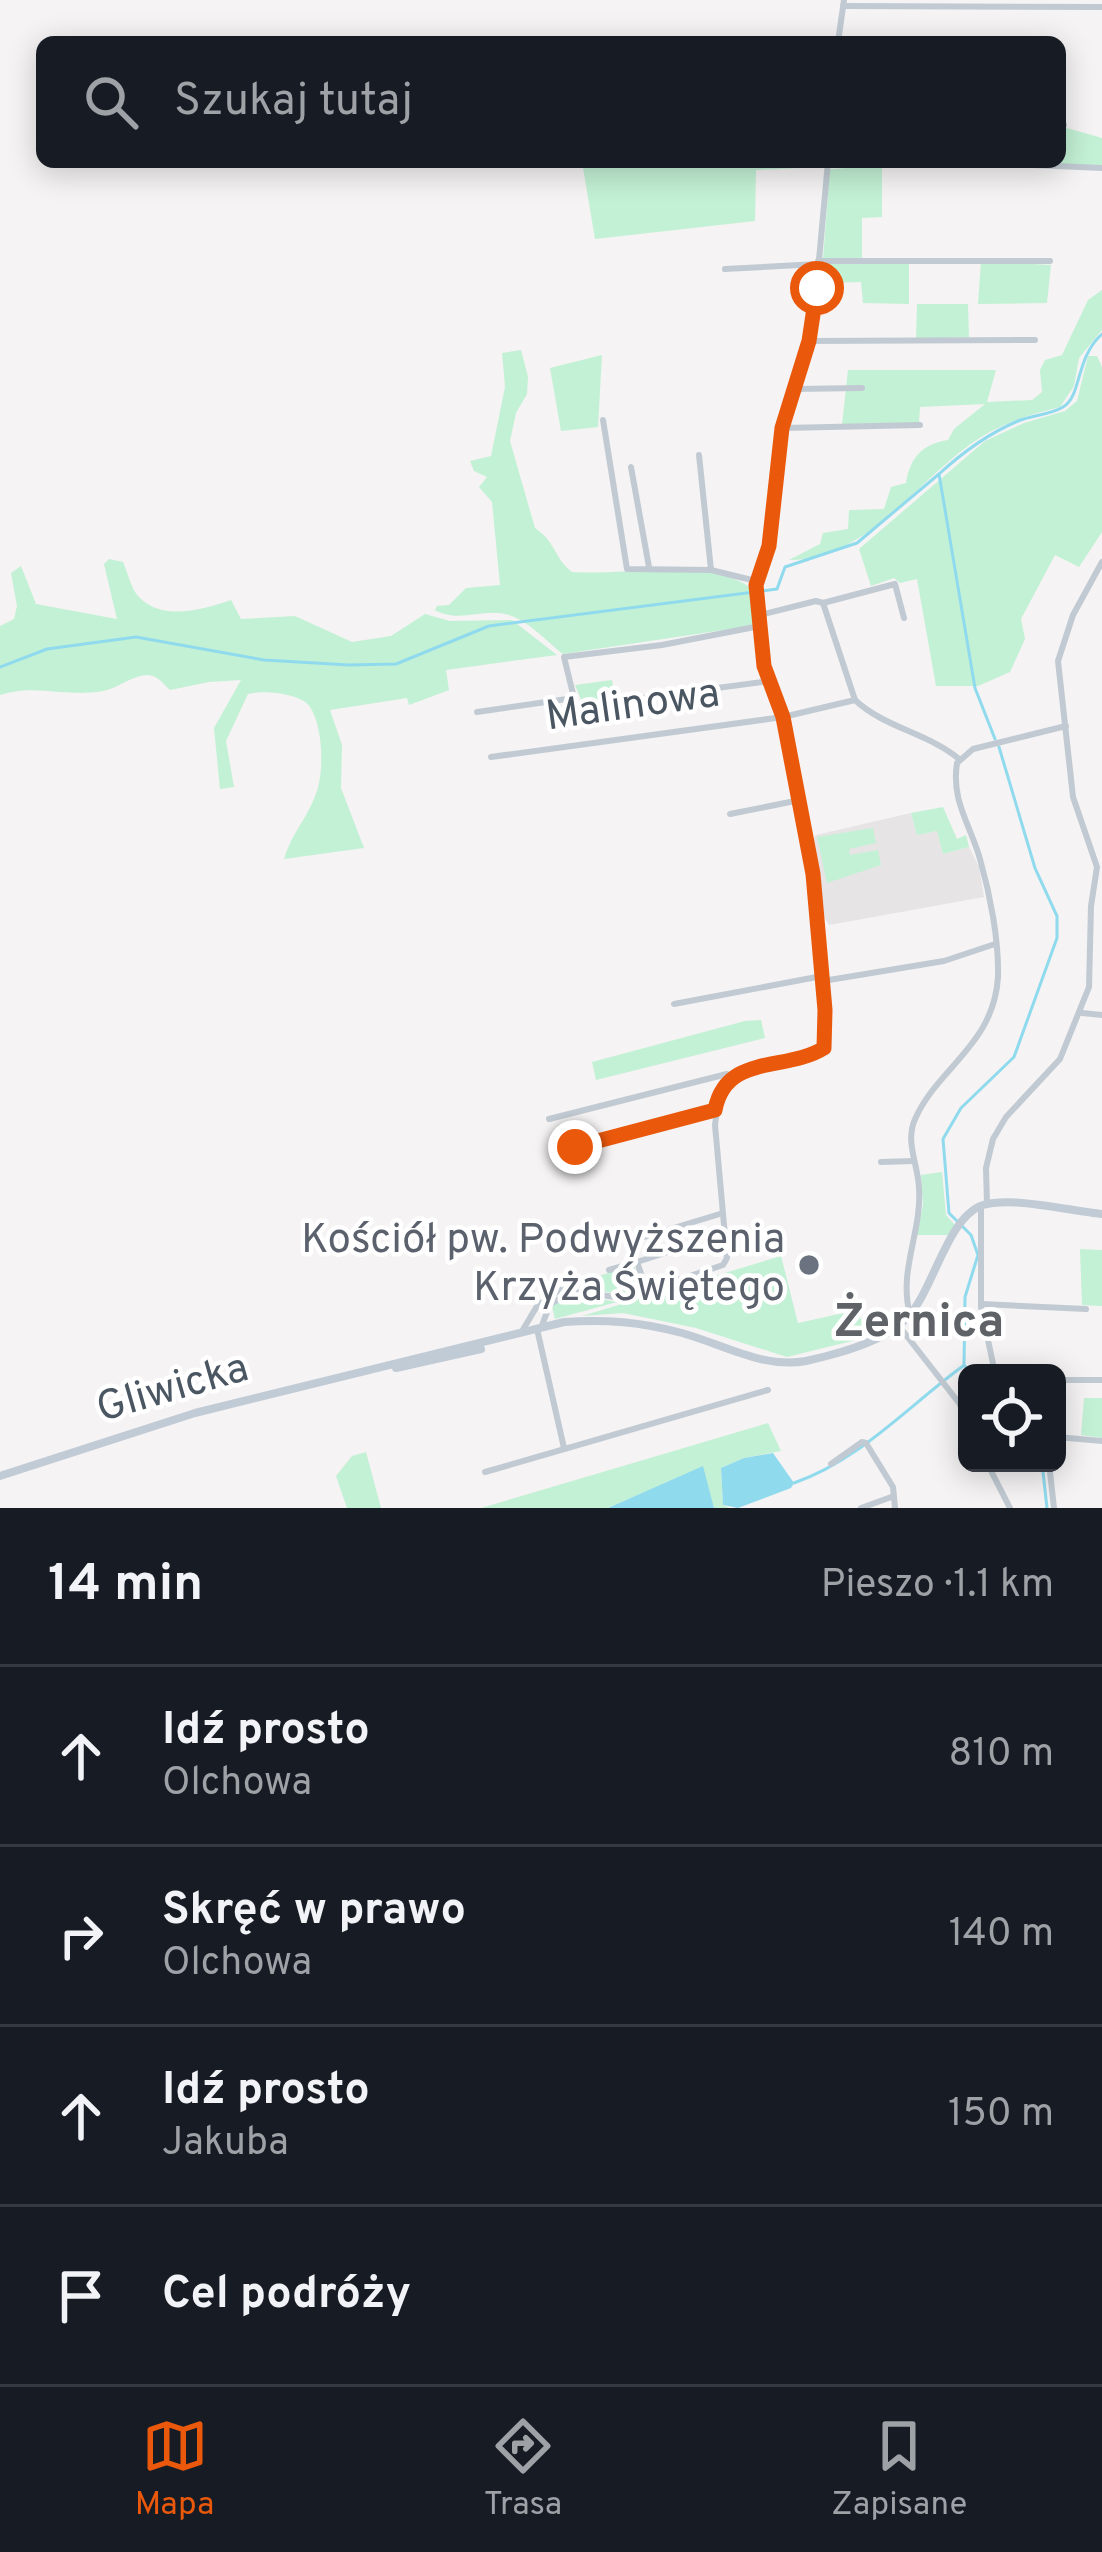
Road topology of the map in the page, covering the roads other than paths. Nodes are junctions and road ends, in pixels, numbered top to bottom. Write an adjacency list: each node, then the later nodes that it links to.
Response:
1 (843, 3): 2 (street); 4 (street)
2 (1060, 3): 3 (street)
3 (1102, 7)
4 (839, 36)
5 (1066, 166): 7 (street)
6 (827, 168): 9 (street)
7 (1102, 168)
8 (1050, 261): 9 (street)
9 (818, 262): 10 (street); 12 (street)
10 (725, 269)
11 (1035, 340): 12 (street)
12 (809, 341): 13 (street)
13 (794, 388): 14 (street); 17 (street)
14 (862, 388)
15 (603, 420): 21 (street)
16 (920, 425): 17 (street)
17 (782, 428): 23 (street)
18 (699, 454): 22 (street)
19 (631, 467): 21 (street)
20 (1102, 562): 33 (street)
21 (649, 567): 22 (street)
22 (710, 570): 23 (street)
23 (757, 589): 25 (street)
24 (823, 603): 25 (street); 26 (street); 29 (street)
25 (760, 615): 27 (street)
26 (904, 618)
27 (760, 626): 28 (street); 31 (street)
28 (769, 681): 30 (street); 32 (street)
29 (855, 700): 32 (street, Malinowa); 35 (street)
30 (620, 701)
31 (477, 712)
32 (783, 717): 34 (street, Malinowa); 36 (street)
33 (1066, 726): 35 (street); 41 (street)
34 (491, 757)
35 (959, 759): 38 (street)
36 (800, 800): 37 (street); 39 (street)
37 (730, 814)
38 (995, 944): 39 (street); 47 (street)
39 (822, 979): 40 (street); 43 (street)
40 (674, 1004)
41 (1081, 1013): 42 (street); 49 (street)
42 (1102, 1016)
43 (732, 1077): 44 (street); 45 (street)
44 (715, 1110): 46 (street); 50 (street)
45 (549, 1119)
46 (575, 1147)
47 (914, 1161): 48 (street); 62 (street)
48 (881, 1162)
49 (984, 1205): 51 (street); 58 (street); 62 (street, Gliwicka)
50 (723, 1214): 52 (street); 57 (street)
51 (1102, 1214)
52 (631, 1241)
53 (665, 1253): 54 (street)
54 (638, 1262): 55 (street); 57 (street)
55 (609, 1270)
56 (581, 1290): 57 (street); 59 (street); 61 (street)
57 (647, 1292)
58 (981, 1304): 60 (street); 67 (street)
59 (548, 1307): 63 (street); 65 (street)
60 (1086, 1309)
61 (531, 1315): 65 (street); 66 (street)
62 (910, 1315): 64 (street, Gliwicka)
63 (560, 1323): 64 (street, Gliwicka); 65 (street, Gliwicka)
64 (899, 1325): 71 (street)
65 (539, 1328): 66 (street, Gliwicka); 74 (street)
66 (518, 1335): 79 (street, Gliwicka)
67 (993, 1364)
68 (1102, 1379): 69 (street)
69 (1066, 1380)
70 (768, 1390): 74 (street)
71 (958, 1400)
72 (1066, 1438): 73 (street)
73 (1102, 1441)
74 (564, 1448): 76 (street)
75 (831, 1464): 80 (street)
76 (485, 1472)
77 (992, 1472): 83 (street)
78 (1050, 1472): 84 (street)
79 (0, 1476)
80 (894, 1496): 81 (street); 82 (street)
81 (861, 1508)
82 (895, 1508)
83 (1010, 1508)
84 (1054, 1508)

